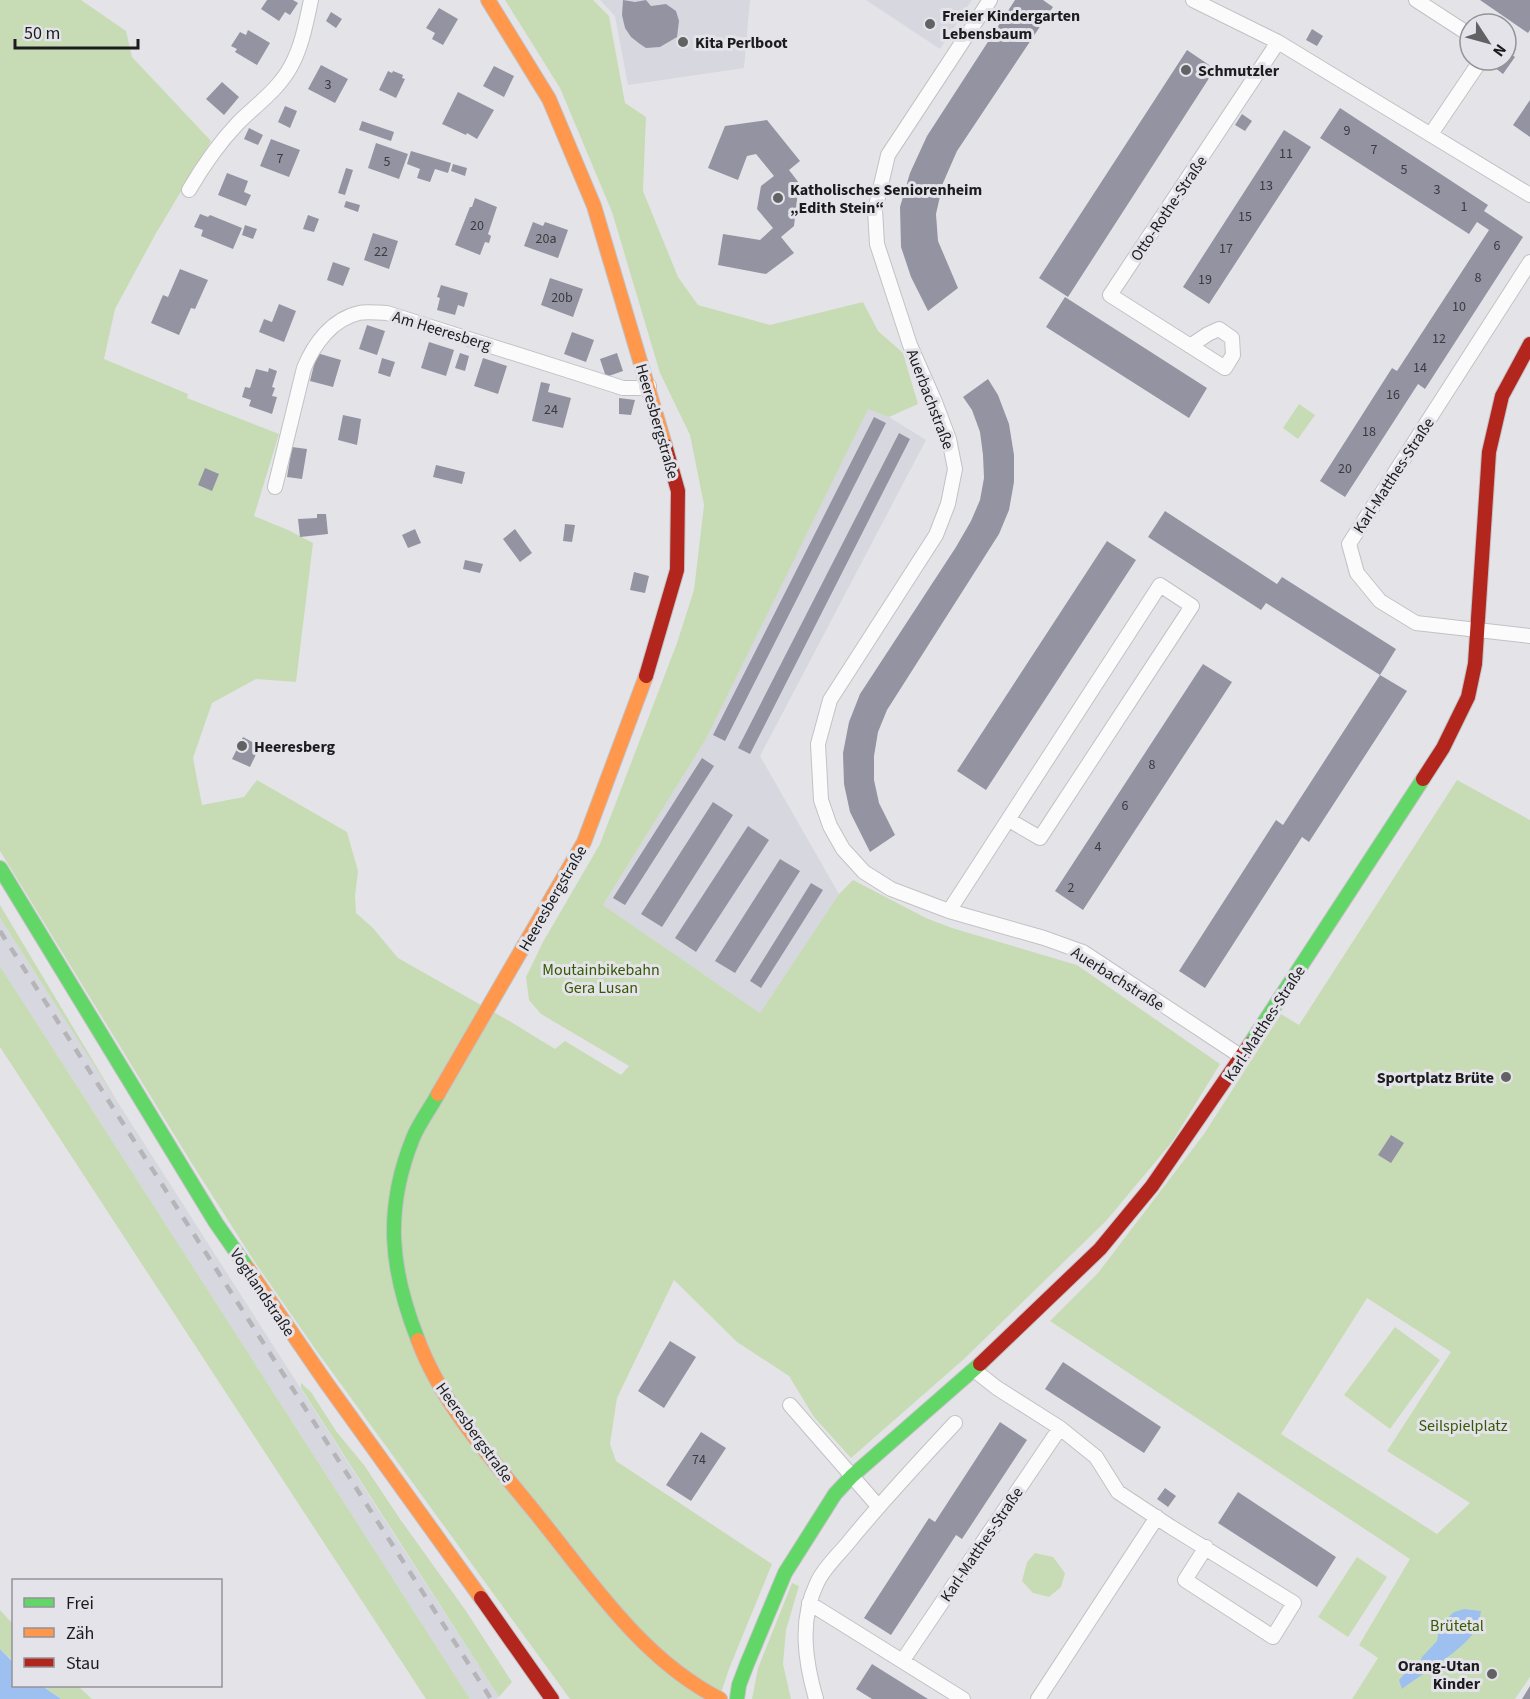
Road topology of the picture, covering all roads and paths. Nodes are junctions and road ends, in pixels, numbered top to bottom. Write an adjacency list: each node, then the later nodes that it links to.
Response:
1 (311, 0): 10 (street)
2 (488, 0): 15 (street, Heeresbergstraße)
3 (990, 0): 21 (street, Auerbachstraße)
4 (1194, 0): 7 (street)
5 (1416, 0): 6 (street)
6 (1458, 27)
7 (1278, 42): 9 (street); 14 (street, Otto-Rothe-Straße)
8 (1473, 72): 9 (street)
9 (1431, 134): 11 (street)
10 (189, 190)
11 (1530, 195)
12 (1530, 262): 17 (street, Karl-Matthes-Straße)
13 (1530, 344): 17 (street, Karl-Matthes-Straße)
14 (1190, 346)
15 (649, 386): 16 (street, Am Heeresberg); 34 (street, Heeresbergstraße)
16 (275, 487)
17 (1478, 630): 18 (street, Karl-Matthes-Straße); 22 (street, Karl-Matthes-Straße)
18 (1530, 636)
19 (1009, 820): 19 (street); 21 (street)
20 (0, 868): 33 (street, Vogtlandstraße)
21 (949, 911): 22 (street, Auerbachstraße)
22 (1242, 1058): 23 (street, Karl-Matthes-Straße)
23 (974, 1370): 26 (street); 27 (street, Karl-Matthes-Straße)
24 (790, 1405): 27 (street)
25 (955, 1423): 28 (street)
26 (1060, 1428): 29 (street); 32 (street, Karl-Matthes-Straße)
27 (852, 1476): 28 (street); 35 (street, Karl-Matthes-Straße)
28 (878, 1506): 31 (street)
29 (1156, 1517): 30 (street); 38 (street)
30 (1206, 1547): 30 (street)
31 (810, 1603): 32 (street); 36 (street)
32 (903, 1660): 37 (street)
33 (552, 1699)
34 (720, 1699)
35 (737, 1699)
36 (816, 1699)
37 (963, 1699)
38 (1038, 1699)

